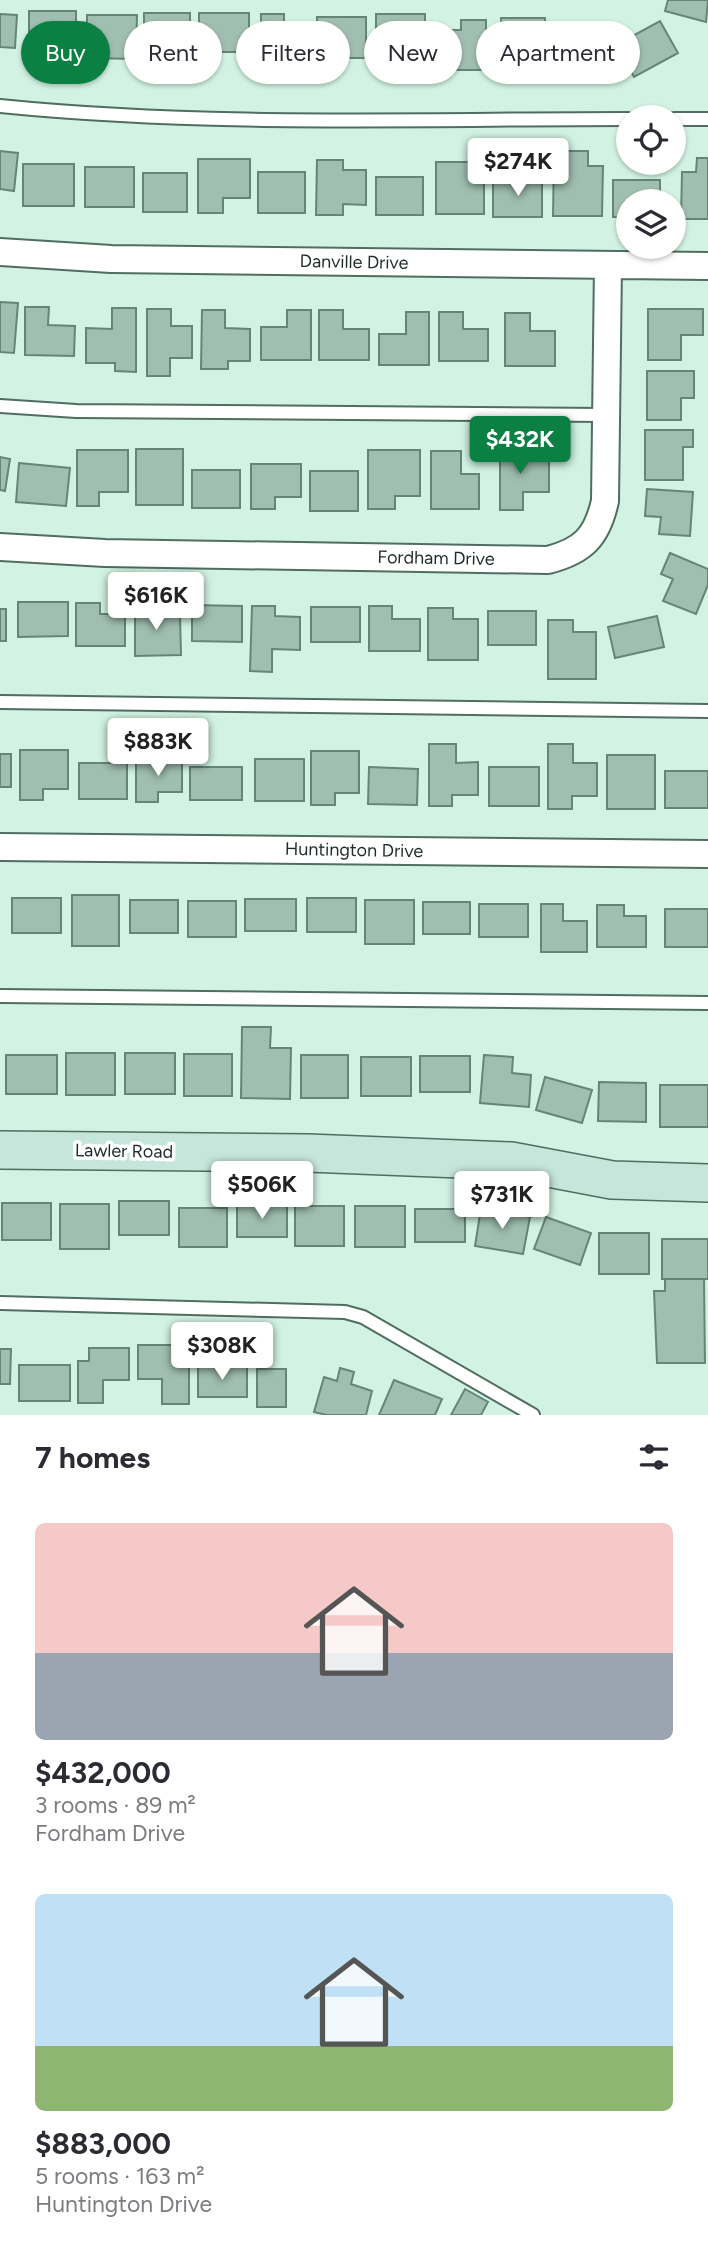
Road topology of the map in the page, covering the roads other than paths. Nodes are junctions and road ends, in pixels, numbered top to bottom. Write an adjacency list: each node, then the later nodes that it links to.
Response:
1 (0, 106): 2 (lane)
2 (616, 119)
3 (686, 119): 4 (lane)
4 (708, 120)
5 (0, 252): 6 (street, Danville Drive)
6 (608, 265): 7 (street, Danville Drive); 9 (street, Fordham Drive)
7 (708, 266)
8 (0, 406): 9 (lane)
9 (606, 415): 10 (street, Fordham Drive)
10 (0, 547)
11 (0, 702): 12 (lane)
12 (708, 711)
13 (0, 847): 14 (street, Huntington Drive)
14 (708, 854)
15 (0, 996): 16 (lane)
16 (708, 1003)
17 (0, 1150): 18 (street, Lawler Road)
18 (708, 1183)
19 (0, 1303): 20 (lane)
20 (533, 1415)

